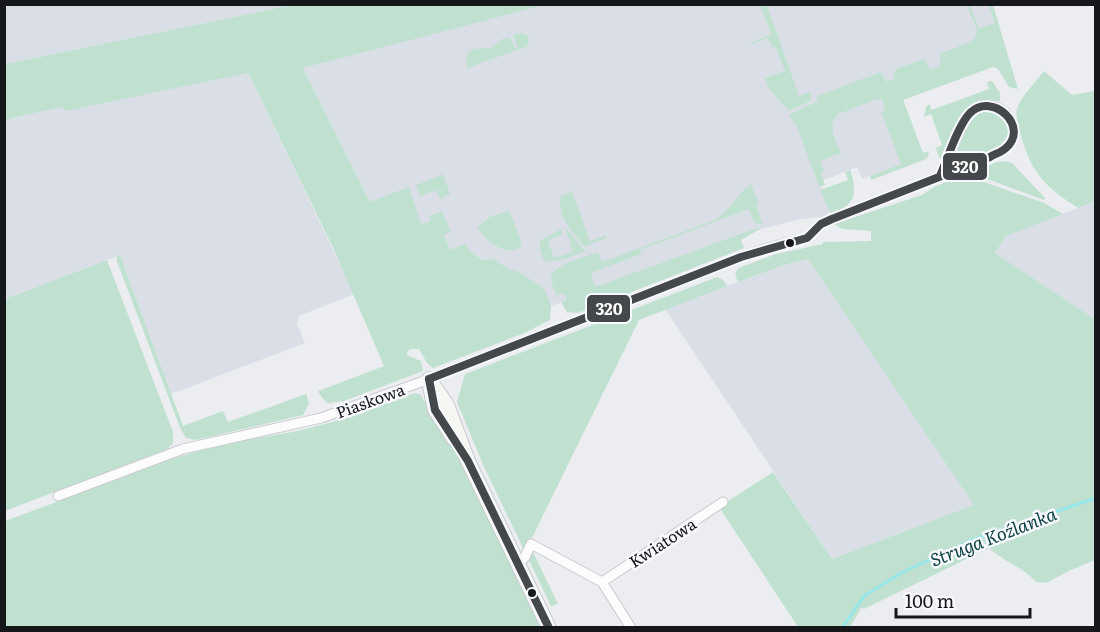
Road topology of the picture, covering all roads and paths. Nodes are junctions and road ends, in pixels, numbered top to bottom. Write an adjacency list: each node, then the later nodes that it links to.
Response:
1 (940, 176): 1 (street, Piaskowa); 2 (street, Piaskowa)
2 (429, 379): 3 (street, Piaskowa); 5 (street)
3 (58, 496)
4 (723, 502): 6 (street, Kwiatowa)
5 (518, 564): 6 (street); 7 (street)
6 (602, 582): 8 (street)
7 (549, 627)
8 (631, 627)

